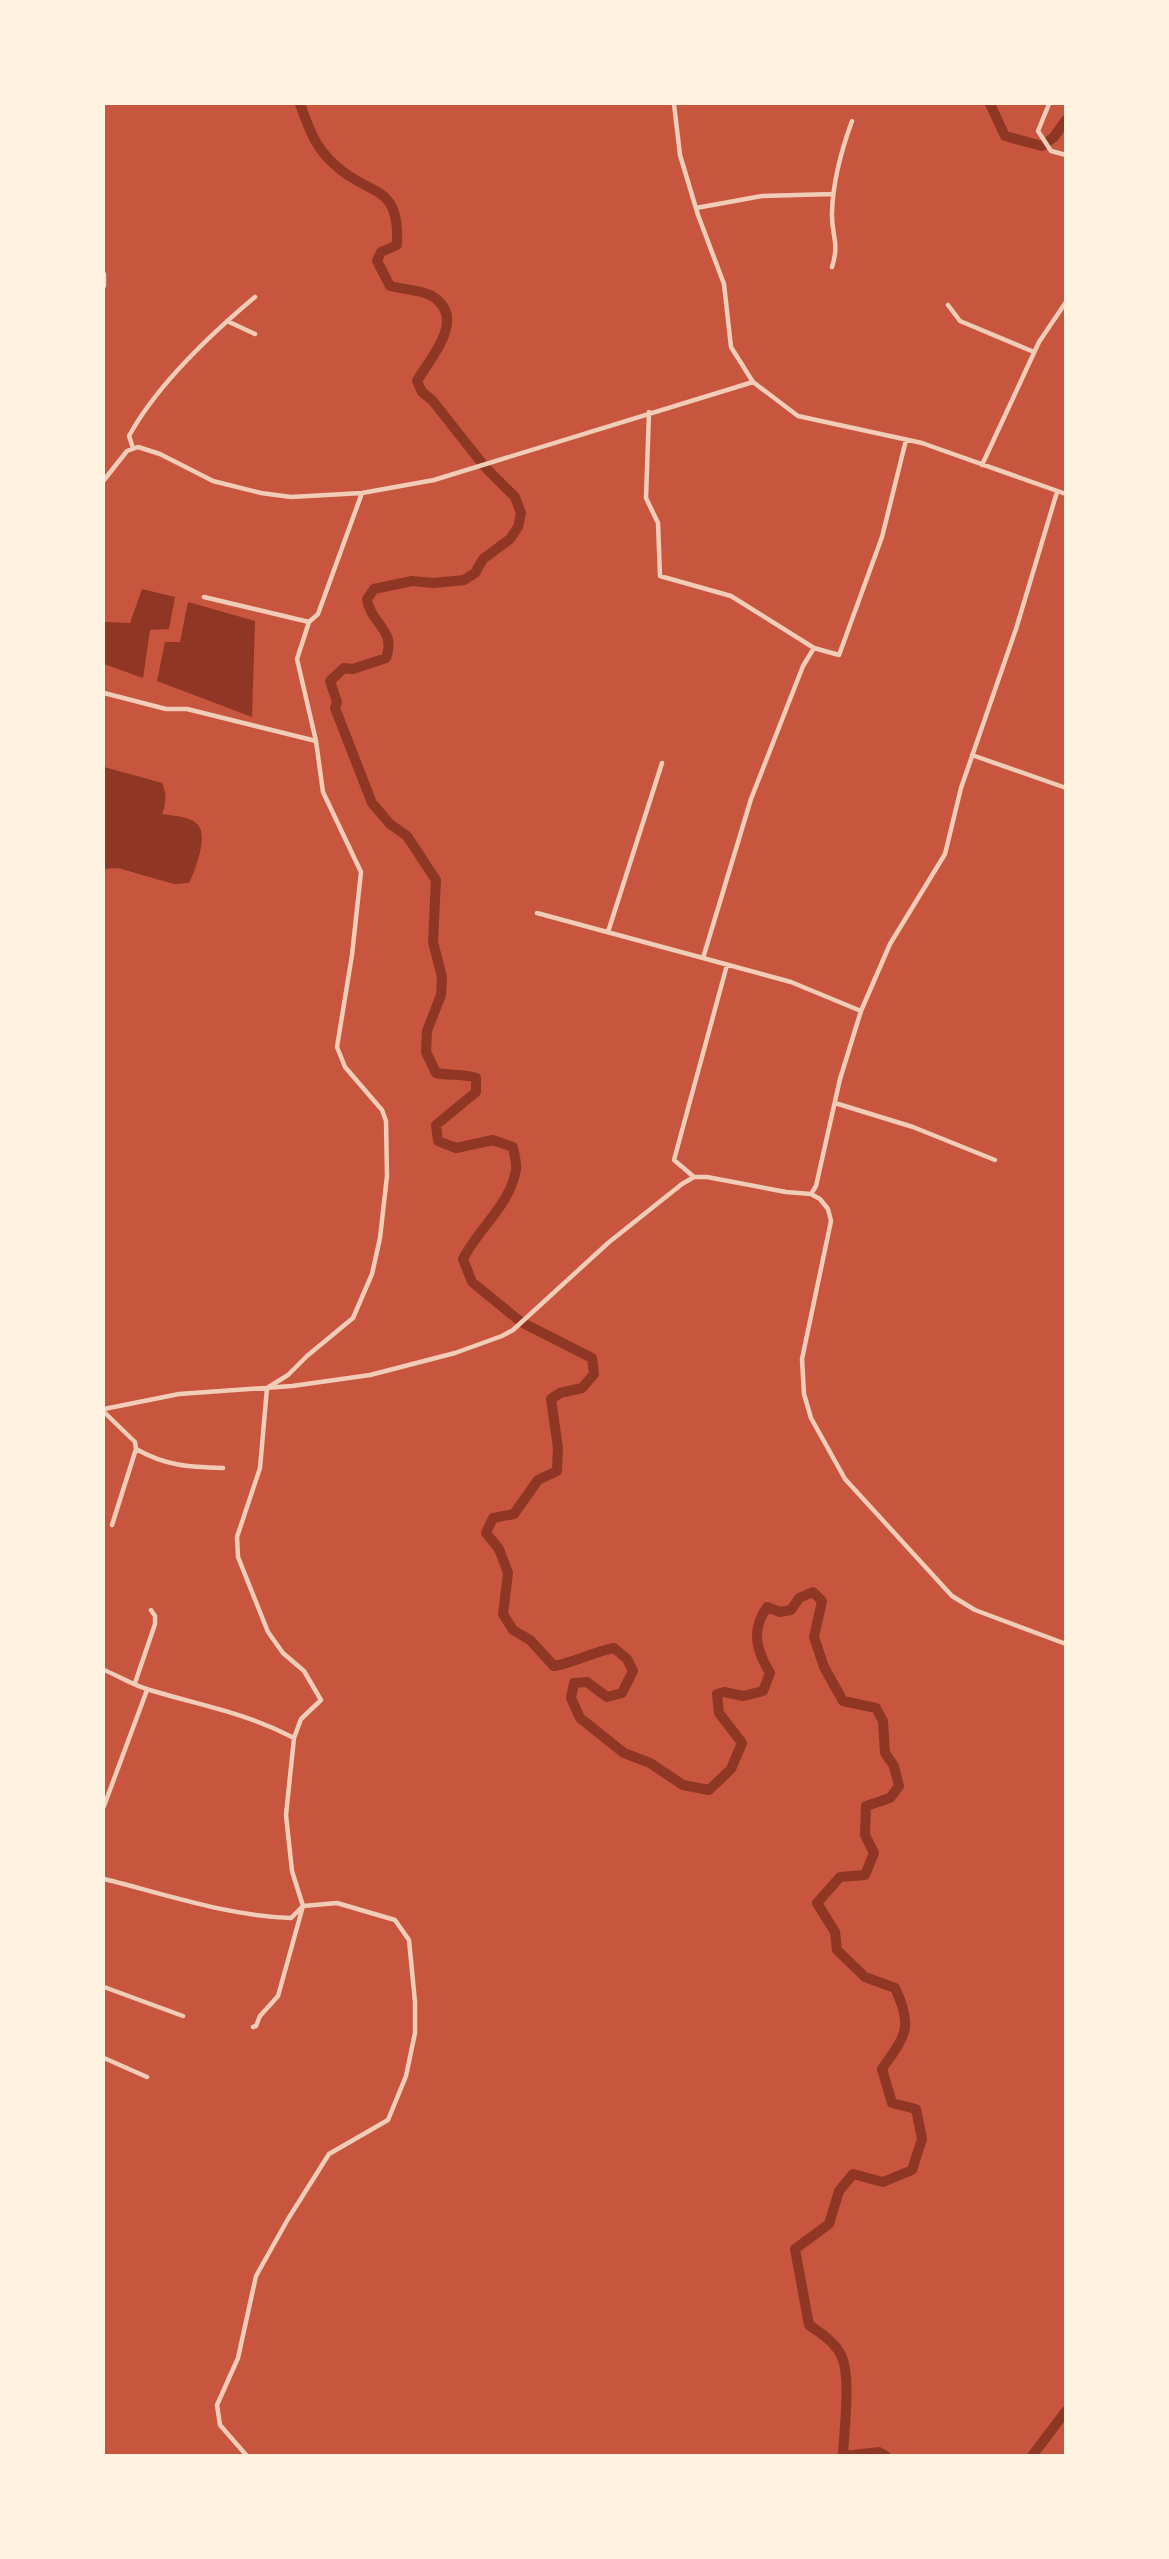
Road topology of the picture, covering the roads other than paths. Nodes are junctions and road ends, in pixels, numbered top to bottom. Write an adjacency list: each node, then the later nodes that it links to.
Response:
1 (674, 104): 6 (street)
2 (1049, 104): 4 (street)
3 (852, 121): 5 (street)
4 (1065, 155)
5 (833, 195): 6 (street); 7 (street)
6 (696, 208): 16 (street)
7 (832, 267)
8 (104, 274): 9 (street)
9 (104, 286)
10 (255, 297): 13 (street)
11 (1065, 302): 15 (street)
12 (948, 305): 15 (street)
13 (227, 321): 14 (street); 19 (street)
14 (255, 334)
15 (1034, 352): 20 (street)
16 (753, 382): 17 (street); 18 (street)
17 (649, 412): 23 (street); 27 (street)
18 (906, 440): 20 (street); 27 (street)
19 (133, 448): 21 (street); 23 (street)
20 (982, 465): 22 (street)
21 (104, 480)
22 (1057, 492): 24 (street); 30 (street)
23 (362, 493): 26 (street)
24 (1065, 494)
25 (204, 597): 26 (street)
26 (309, 622): 29 (street)
27 (814, 648): 35 (street)
28 (104, 693): 29 (street)
29 (316, 741): 42 (street)
30 (972, 755): 32 (street); 37 (street)
31 (663, 764): 34 (street)
32 (1065, 788)
33 (537, 913): 34 (street)
34 (608, 932): 35 (street)
35 (704, 958): 36 (street)
36 (727, 965): 37 (street); 40 (street)
37 (861, 1011): 38 (street)
38 (835, 1103): 39 (street); 41 (street)
39 (995, 1160)
40 (694, 1177): 41 (street); 42 (street)
41 (811, 1194): 48 (street)
42 (267, 1388): 43 (street); 52 (street)
43 (104, 1410): 44 (street)
44 (136, 1449): 45 (street); 46 (street)
45 (223, 1468)
46 (112, 1526)
47 (151, 1610): 50 (street)
48 (1065, 1644)
49 (104, 1670): 50 (street)
50 (135, 1683): 51 (street)
51 (147, 1690): 52 (street); 53 (street)
52 (294, 1738): 55 (street)
53 (104, 1806)
54 (104, 1879): 55 (street)
55 (303, 1906): 58 (street); 61 (street)
56 (104, 1987): 57 (street)
57 (183, 2016)
58 (253, 2027)
59 (104, 2058): 60 (street)
60 (147, 2077)
61 (247, 2456)

